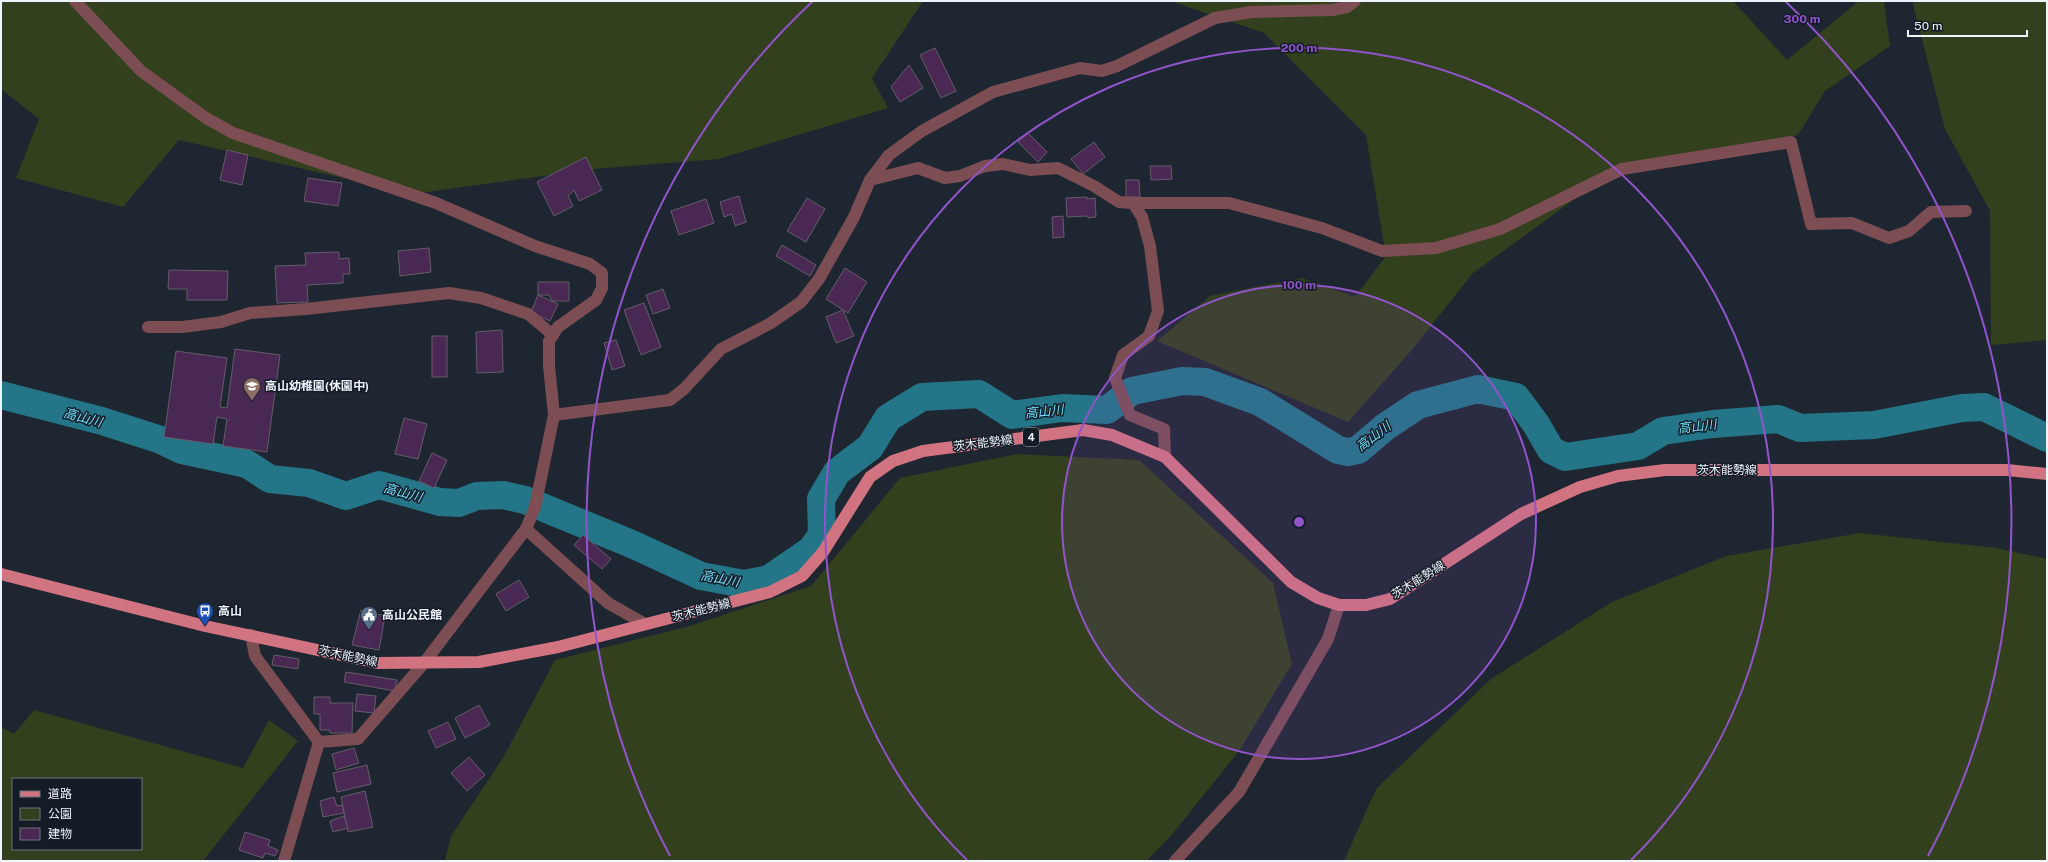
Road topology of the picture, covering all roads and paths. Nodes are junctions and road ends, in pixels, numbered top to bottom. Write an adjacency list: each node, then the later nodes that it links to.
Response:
1 (75, 1): 7 (street)
2 (1355, 1): 3 (street)
3 (870, 180): 4 (street); 8 (street)
4 (1133, 203): 5 (street); 9 (street)
5 (1966, 211)
6 (148, 327): 7 (street)
7 (553, 335): 8 (street)
8 (554, 415): 11 (street)
9 (1165, 457): 13 (main road, 茨木能勢線 / 4); 14 (main road, 茨木能勢線 / 4)
10 (2047, 474): 13 (main road, 茨木能勢線 / 4)
11 (526, 529): 14 (street); 16 (street)
12 (1, 574): 15 (main road, 茨木能勢線 / 4)
13 (1339, 605): 19 (street)
14 (644, 624): 16 (main road, 茨木能勢線 / 4)
15 (251, 635): 16 (main road, 茨木能勢線 / 4); 17 (street)
16 (424, 663): 17 (street)
17 (319, 742): 18 (street)
18 (284, 861)
19 (1175, 861)

